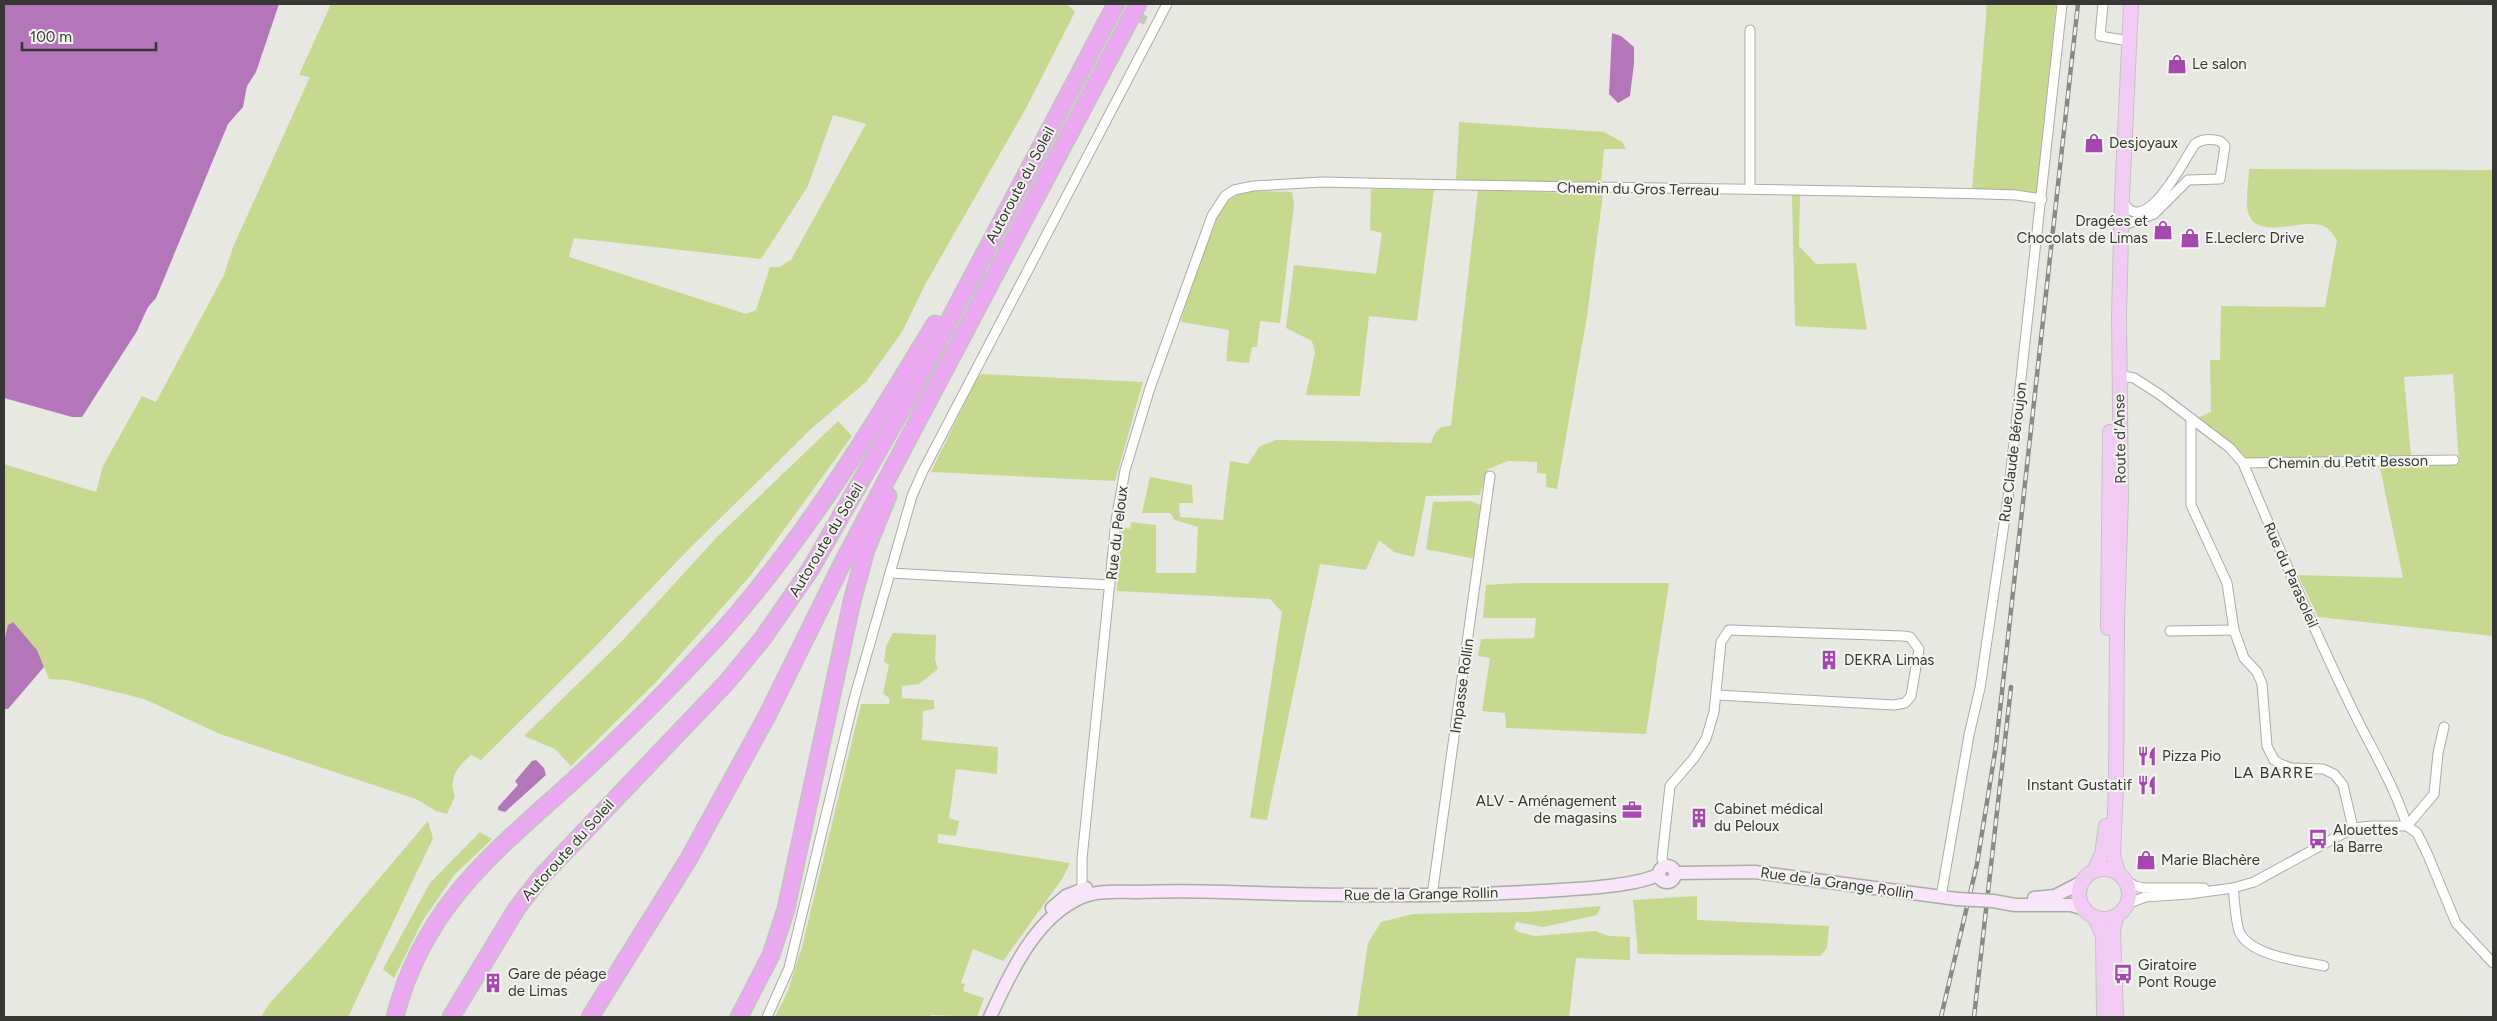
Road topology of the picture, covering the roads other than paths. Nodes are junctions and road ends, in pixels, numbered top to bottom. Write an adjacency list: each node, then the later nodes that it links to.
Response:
1 (1116, 4): 16 (highway, Autoroute du Soleil)
2 (1138, 4): 12 (highway, Autoroute du Soleil)
3 (1167, 4): 22 (street)
4 (2062, 4): 13 (street, Rue Claude Béroujon)
5 (2103, 4): 9 (street)
6 (2124, 4): 9 (main road, Route d'Anse)
7 (2131, 4): 14 (main road, Route d'Anse)
8 (1750, 30): 10 (street)
9 (2123, 40): 31 (main road, Route d'Anse)
10 (1750, 189): 11 (street, Chemin du Gros Terreau); 13 (street, Chemin du Gros Terreau)
11 (1234, 190): 23 (street, Rue du Peloux)
12 (1036, 196): 47 (highway, Autoroute du Soleil); 48 (highway)
13 (2042, 198): 38 (street, Rue Claude Béroujon)
14 (2122, 198): 15 (main road, Route d'Anse); 15 (street)
15 (2121, 226): 17 (main road, Route d'Anse)
16 (996, 228): 45 (highway); 46 (highway, Autoroute du Soleil)
17 (2118, 375): 18 (street, Rue du Parasoleil); 32 (main road, Route d'Anse)
18 (2191, 418): 20 (street, Rue du Parasoleil); 25 (street)
19 (2454, 460): 20 (street, Chemin du Petit Besson)
20 (2243, 464): 28 (street, Rue du Parasoleil)
21 (1490, 476): 37 (street, Impasse Rollin)
22 (890, 573): 23 (street); 49 (street)
23 (1110, 585): 36 (street, Rue du Peloux)
24 (2170, 630): 25 (street)
25 (2234, 630): 29 (street)
26 (1717, 695): 26 (street); 30 (street)
27 (2444, 727): 28 (street)
28 (2407, 826): 29 (street); 43 (street)
29 (2352, 828): 34 (street)
30 (1666, 871): 37 (main road, Rue de la Grange Rollin); 38 (main road, Rue de la Grange Rollin)
31 (2094, 871): 32 (main road); 33 (main road)
32 (2121, 876): 35 (street); 40 (main road)
33 (2082, 882): 39 (main road, Rue de la Grange Rollin); 41 (main road)
34 (2233, 888): 35 (street); 44 (street)
35 (2219, 889): 40 (street)
36 (1082, 893): 37 (main road, Rue de la Grange Rollin); 50 (main road); 51 (main road)
37 (1432, 896)
38 (1941, 897): 39 (main road, Rue de la Grange Rollin, bridge)
39 (1996, 902): 41 (main road, Rue de la Grange Rollin)
40 (2127, 904): 42 (main road)
41 (2090, 914): 42 (main road); 52 (main road)
42 (2117, 916): 53 (main road)
43 (2493, 963)
44 (2324, 966)
45 (395, 1017)
46 (451, 1017)
47 (590, 1017)
48 (739, 1017)
49 (767, 1017)
50 (983, 1017)
51 (990, 1017)
52 (2104, 1017)
53 (2116, 1017)

